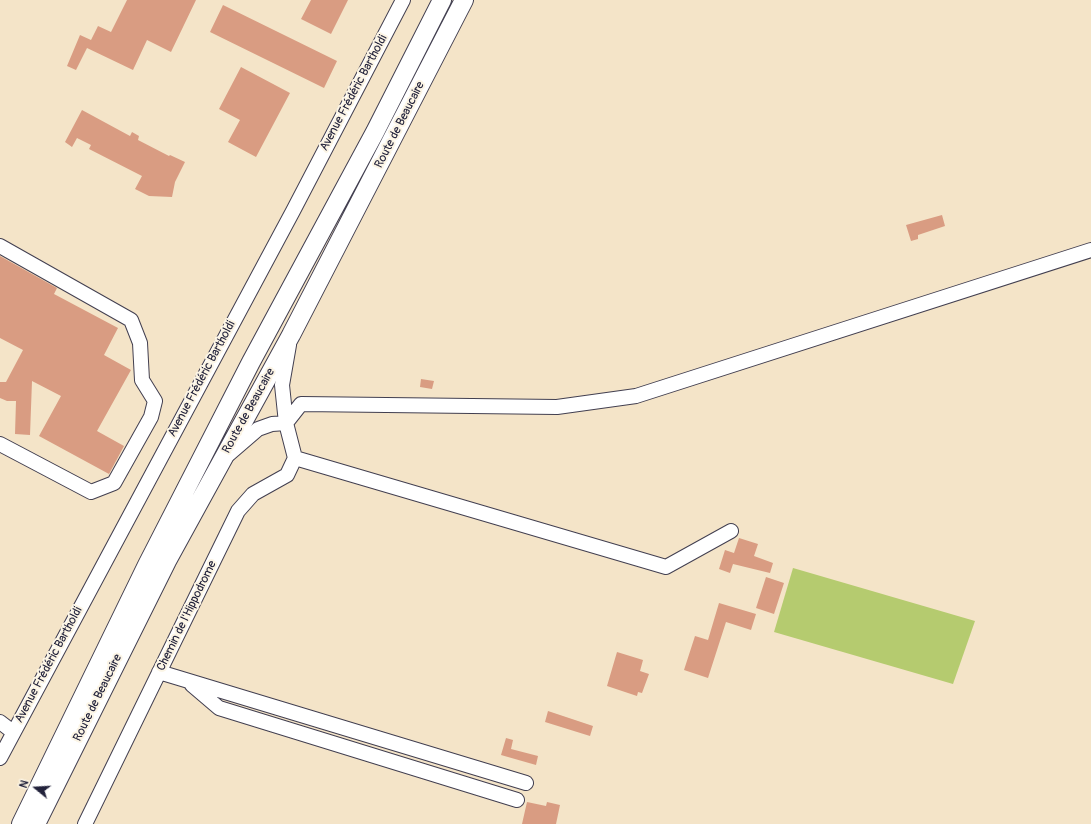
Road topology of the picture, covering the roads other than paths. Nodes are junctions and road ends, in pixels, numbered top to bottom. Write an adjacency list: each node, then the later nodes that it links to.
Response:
1 (403, 0): 15 (street, Avenue Frédéric Bartholdi)
2 (442, 0): 19 (main road, Route de Beaucaire)
3 (464, 0): 6 (main road, Route de Beaucaire)
4 (0, 246): 8 (street)
5 (1091, 250): 7 (street)
6 (291, 336): 7 (street); 10 (main road, Route de Beaucaire)
7 (286, 423): 9 (street); 10 (street)
8 (0, 444)
9 (295, 458): 11 (street); 12 (street, Chemin de l'Hippodrome)
10 (222, 459): 20 (main road, Route de Beaucaire)
11 (731, 532)
12 (159, 672): 13 (street); 21 (street, Chemin de l'Hippodrome)
13 (188, 681): 17 (street); 18 (street)
14 (0, 722): 15 (street)
15 (13, 732): 16 (street, Avenue Frédéric Bartholdi)
16 (0, 758)
17 (526, 783)
18 (517, 800)
19 (21, 824)
20 (36, 824)
21 (84, 824)

